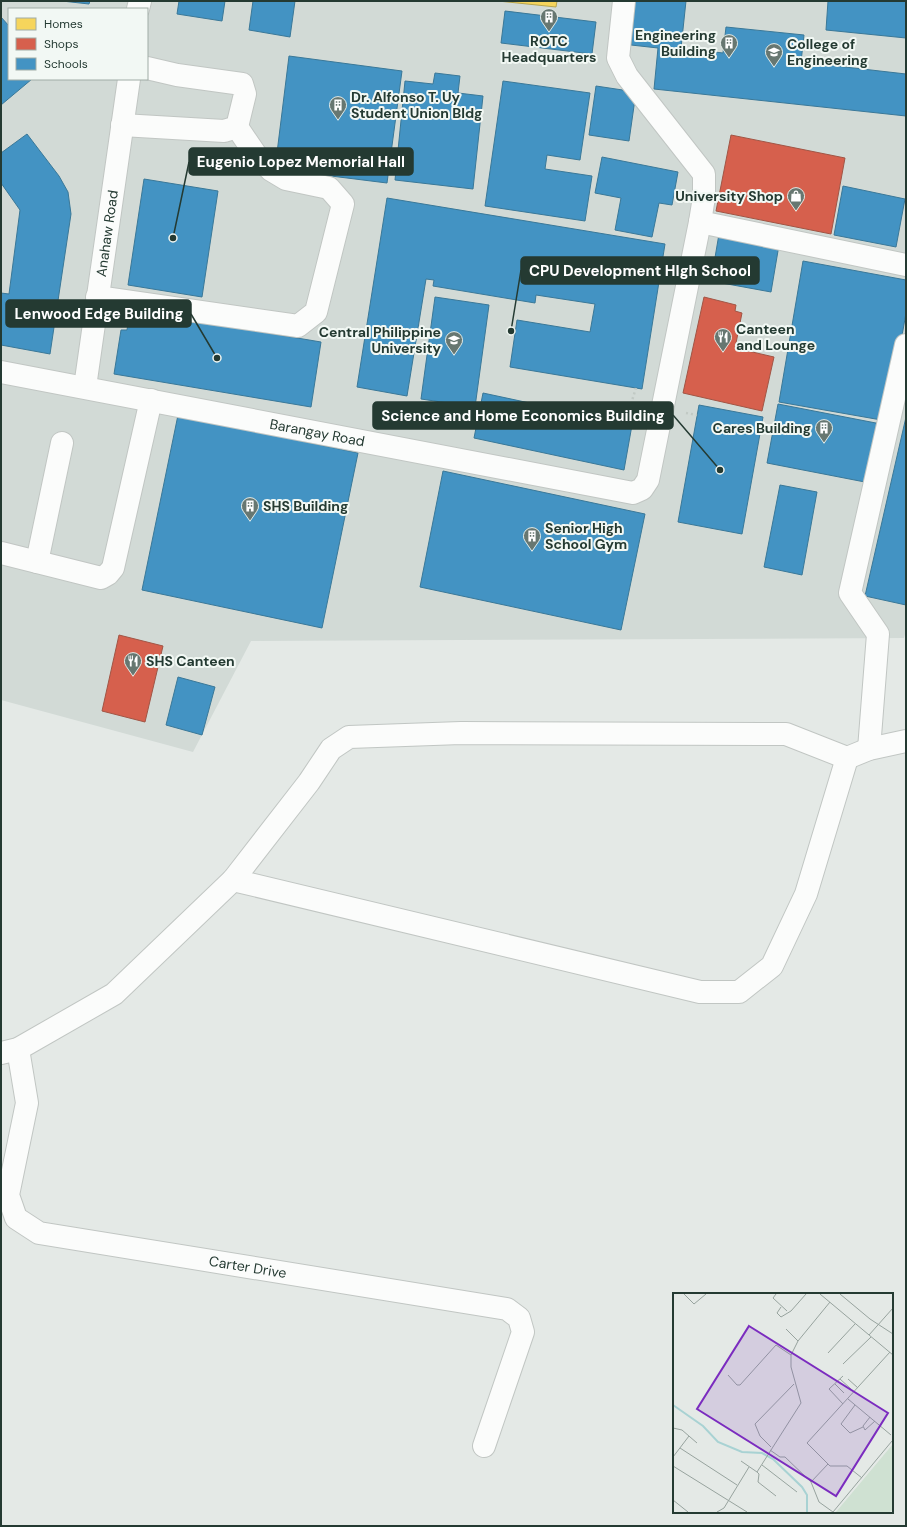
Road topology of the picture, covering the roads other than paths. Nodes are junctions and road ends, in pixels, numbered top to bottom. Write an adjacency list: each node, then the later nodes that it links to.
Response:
1 (624, 1): 6 (street)
2 (148, 68): 5 (street)
3 (128, 80): 4 (street, Anahaw Road)
4 (122, 125): 5 (street); 8 (street, Anahaw Road)
5 (237, 127): 8 (street)
6 (700, 222): 7 (street); 12 (street, Barangay Road)
7 (906, 265)
8 (98, 297): 11 (street, Anahaw Road)
9 (906, 345): 16 (street)
10 (1, 372): 11 (street, Barangay Road)
11 (85, 387): 12 (street, Barangay Road)
12 (152, 400): 15 (street)
13 (62, 443): 15 (street)
14 (1, 553): 15 (street)
15 (37, 562)
16 (888, 745): 17 (street)
17 (847, 758): 18 (street); 18 (street)
18 (233, 880): 19 (street)
19 (9, 1051): 20 (street, Carter Drive)
20 (484, 1446)

